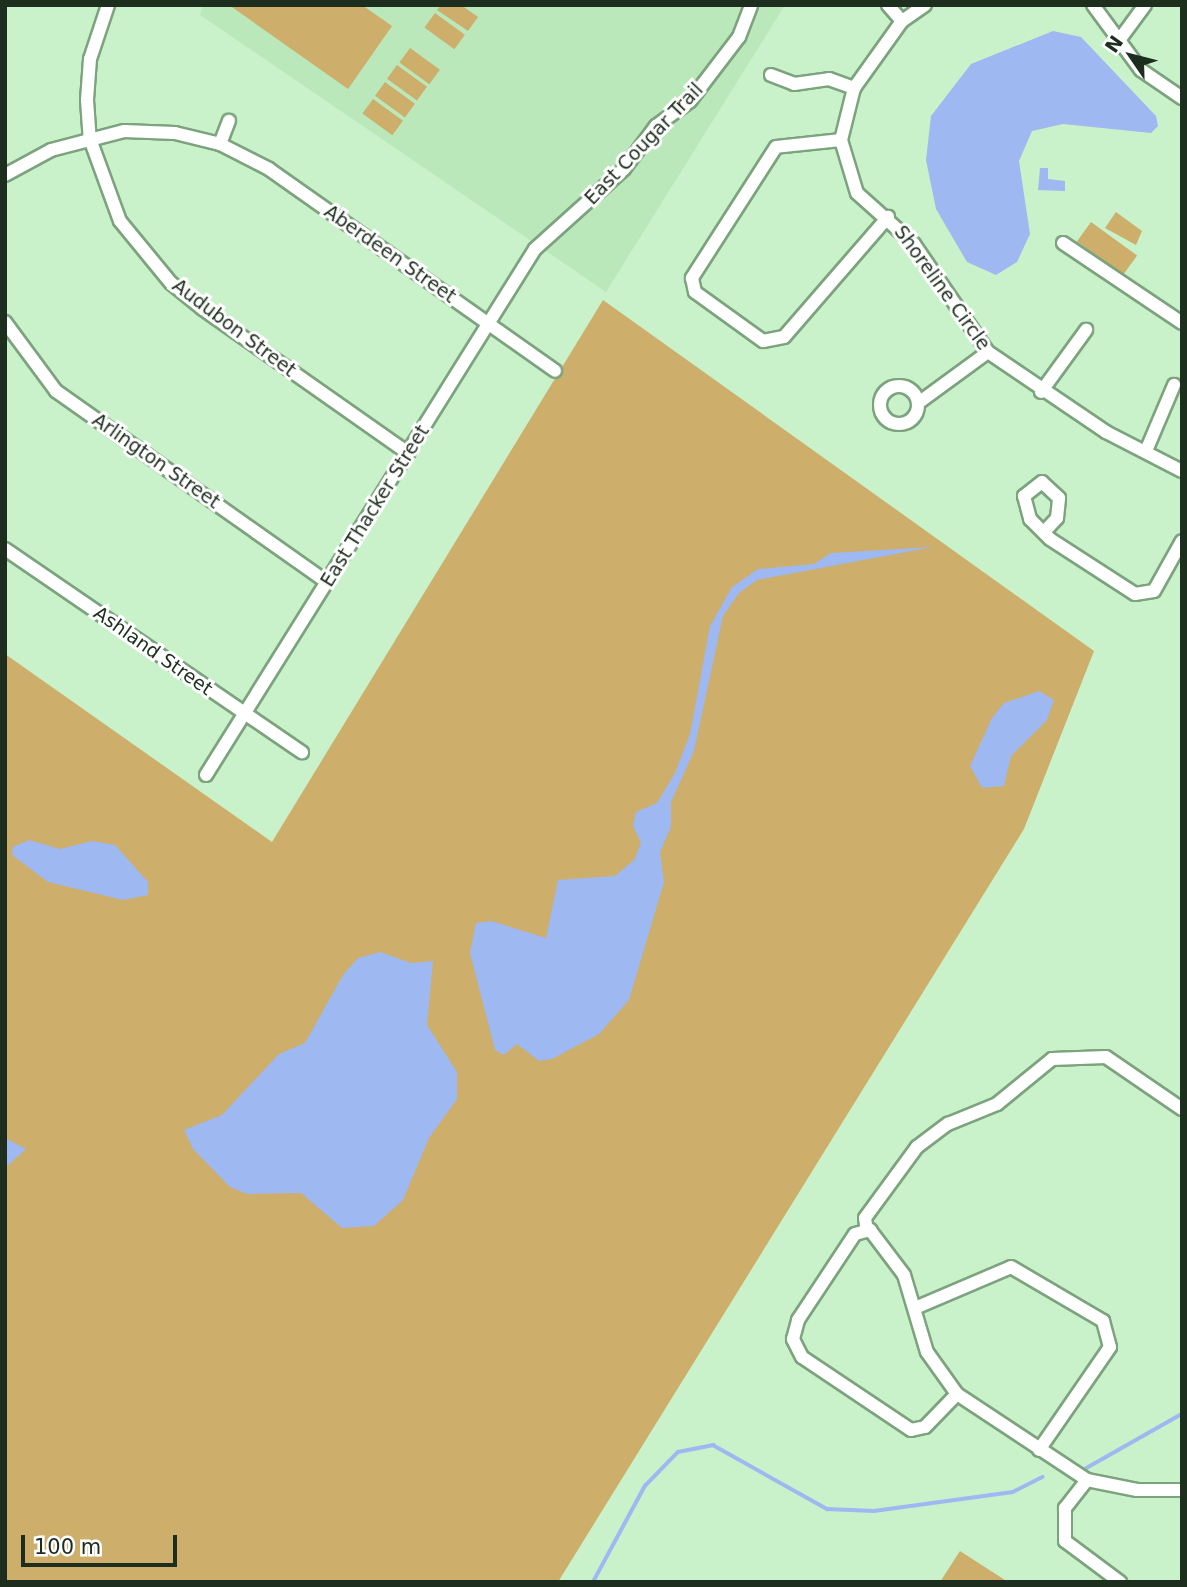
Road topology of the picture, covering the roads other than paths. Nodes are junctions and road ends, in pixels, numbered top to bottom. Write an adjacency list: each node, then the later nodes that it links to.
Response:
1 (107, 5): 13 (street, Audubon Street)
2 (751, 5): 18 (street, East Cougar Trail)
3 (888, 5): 7 (street)
4 (925, 5): 7 (street)
5 (1093, 5): 8 (street)
6 (1145, 5): 8 (street)
7 (902, 21): 10 (street)
8 (1120, 39): 11 (street)
9 (771, 75): 10 (street)
10 (854, 88): 14 (street)
11 (1182, 98)
12 (229, 121): 15 (street)
13 (90, 139): 15 (street, Aberdeen Street); 16 (street, Aberdeen Street); 30 (street, Audubon Street)
14 (841, 140): 17 (street, Shoreline Circle); 17 (street)
15 (220, 144): 22 (street, Aberdeen Street)
16 (5, 175)
17 (888, 217): 24 (street, Shoreline Circle)
18 (547, 239): 22 (street, East Thacker Street)
19 (1063, 243): 21 (street)
20 (5, 322): 35 (street, Arlington Street)
21 (1182, 323)
22 (488, 324): 25 (street, Aberdeen Street); 30 (street, East Thacker Street)
23 (1086, 330): 27 (street)
24 (988, 352): 27 (street, Shoreline Circle); 28 (street)
25 (555, 371)
26 (1174, 385): 29 (street)
27 (1041, 392): 29 (street, Shoreline Circle)
28 (921, 401)
29 (1146, 451): 31 (street, Shoreline Circle)
30 (408, 453): 35 (street, East Thacker Street)
31 (1182, 471)
32 (1044, 532): 33 (street)
33 (1182, 541)
34 (5, 549): 36 (street, Ashland Street)
35 (327, 582): 36 (street, East Thacker Street)
36 (247, 716): 37 (street, Ashland Street); 38 (street, East Thacker Street)
37 (302, 752)
38 (206, 775)
39 (1182, 1109): 40 (street)
40 (868, 1231): 41 (street); 42 (street)
41 (915, 1308): 42 (street); 43 (street)
42 (957, 1394): 43 (street)
43 (1039, 1450): 44 (street)
44 (1087, 1480): 45 (street); 46 (street)
45 (1182, 1490)
46 (1120, 1582)

